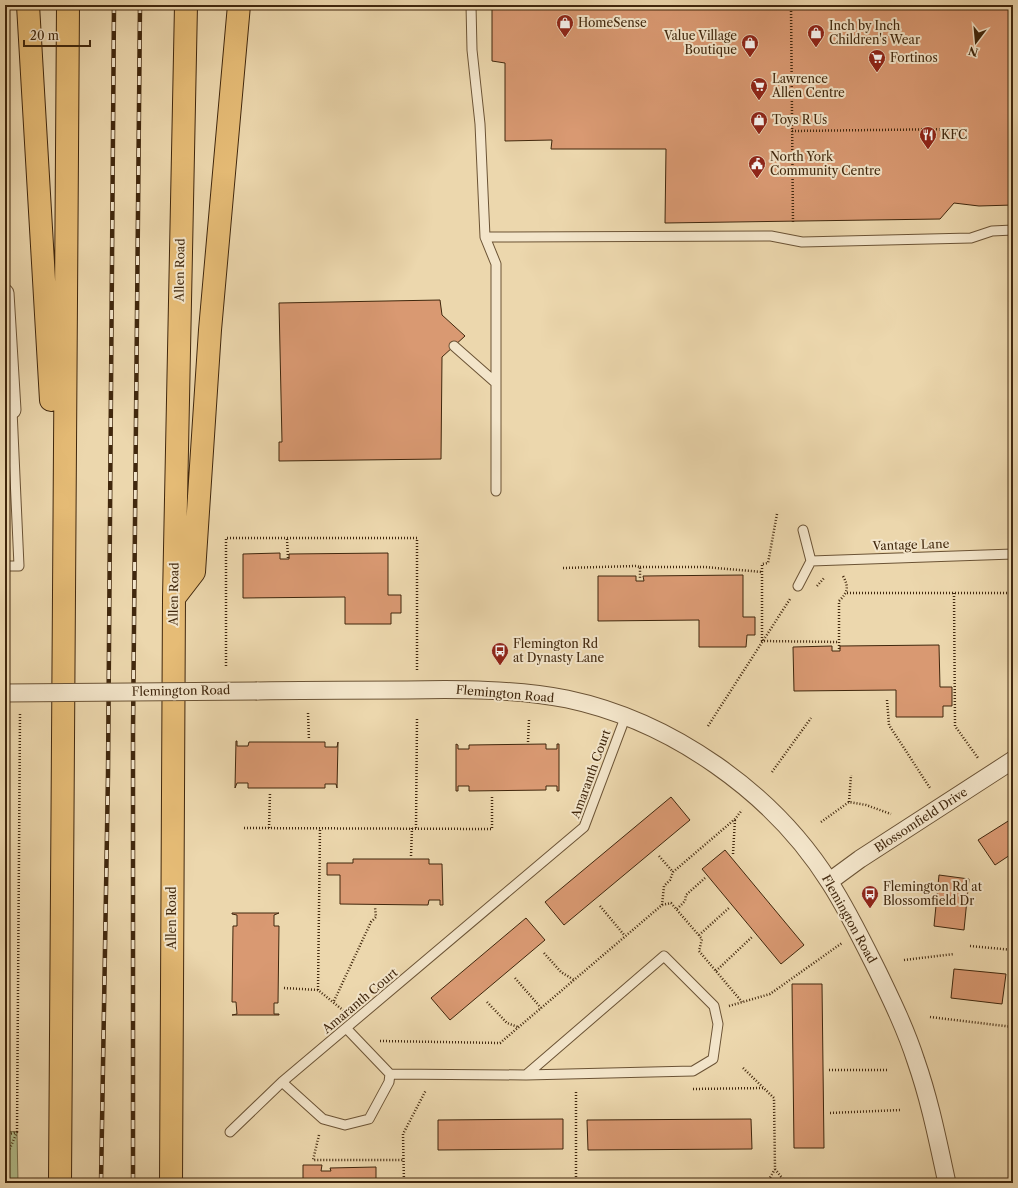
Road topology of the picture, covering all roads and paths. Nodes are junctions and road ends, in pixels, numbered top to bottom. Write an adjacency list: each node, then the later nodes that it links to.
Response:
1 (28, 5): 36 (highway)
2 (68, 5): 36 (highway)
3 (186, 5): 35 (highway, Allen Road)
4 (239, 5): 35 (highway)
5 (471, 5): 11 (lane)
6 (791, 5): 8 (path)
7 (958, 128): 8 (path)
8 (792, 131): 9 (path)
9 (794, 216)
10 (1013, 230): 11 (lane)
11 (485, 237): 15 (lane)
12 (5, 293): 13 (street)
13 (7, 330): 16 (street)
14 (454, 346): 15 (lane)
15 (496, 383): 17 (lane)
16 (8, 410): 24 (lane)
17 (496, 492)
18 (777, 514): 27 (path)
19 (803, 530): 23 (lane)
20 (287, 539): 22 (path); 40 (path); 41 (path)
21 (1013, 554): 23 (lane, Vantage Lane)
22 (288, 558)
23 (810, 561): 31 (lane)
24 (5, 566)
25 (640, 566): 26 (path); 27 (path); 30 (path)
26 (563, 568)
27 (762, 572): 37 (path)
28 (842, 574): 32 (path)
29 (830, 575): 31 (path)
30 (640, 578)
31 (798, 586): 37 (path)
32 (847, 593): 33 (path); 38 (path)
33 (954, 593): 34 (path); 52 (path)
34 (1013, 593)
35 (174, 598): 123 (highway, Allen Road)
36 (64, 600): 122 (highway)
37 (762, 641): 38 (path); 49 (path)
38 (839, 642): 39 (path)
39 (839, 649)
40 (226, 666)
41 (417, 671)
42 (13, 693): 45 (street, Flemington Road, bridge); 116 (path)
43 (887, 700): 56 (path)
44 (308, 713): 50 (path)
45 (625, 718): 74 (street, Flemington Road); 100 (lane, Amaranth Court)
46 (810, 718): 54 (path)
47 (417, 719): 68 (path)
48 (529, 720): 51 (path)
49 (708, 726)
50 (309, 740)
51 (528, 742)
52 (978, 758)
53 (1013, 760): 74 (street, Blossomfield Drive)
54 (772, 772)
55 (851, 775): 59 (path)
56 (930, 788)
57 (270, 793): 65 (path)
58 (492, 796): 68 (path)
59 (849, 802): 61 (path); 63 (path)
60 (743, 809): 62 (path)
61 (891, 814)
62 (735, 819): 69 (path); 72 (path)
63 (821, 822)
64 (244, 828): 65 (path)
65 (269, 828): 66 (path)
66 (320, 828): 67 (path); 93 (path)
67 (412, 828): 68 (path); 70 (path)
68 (416, 828)
69 (733, 854)
70 (411, 856)
71 (659, 856): 72 (path)
72 (673, 872): 75 (path)
73 (705, 878): 79 (path)
74 (830, 881): 128 (street, Flemington Road)
75 (662, 905): 79 (path); 81 (path)
76 (600, 906): 81 (path)
77 (375, 907): 94 (path)
78 (729, 908): 80 (path)
79 (677, 909): 80 (path)
80 (699, 935): 89 (path)
81 (625, 936): 91 (path)
82 (753, 936): 89 (path)
83 (843, 942): 96 (path)
84 (970, 946): 85 (path)
85 (1013, 950)
86 (544, 953): 91 (path)
87 (954, 954): 88 (path)
88 (904, 960)
89 (716, 971): 96 (path)
90 (515, 978): 97 (path)
91 (574, 980): 97 (path)
92 (284, 988): 93 (path)
93 (318, 990): 94 (path)
94 (334, 1001): 100 (path)
95 (487, 1002): 101 (path)
96 (742, 1002): 98 (path)
97 (541, 1008): 101 (path)
98 (715, 1011): 109 (lane); 109 (lane)
99 (930, 1018): 102 (path)
100 (354, 1021): 103 (lane, Amaranth Court)
101 (518, 1027): 104 (path)
102 (1013, 1027)
103 (346, 1028): 104 (lane); 111 (lane, Amaranth Court)
104 (358, 1041): 108 (lane)
105 (743, 1068): 121 (path)
106 (829, 1070): 107 (path)
107 (887, 1070)
108 (390, 1074): 110 (lane); 115 (lane)
109 (526, 1075): 110 (lane)
110 (428, 1076): 120 (path)
111 (282, 1082): 115 (lane); 117 (lane, Amaranth Court)
112 (576, 1089): 125 (path)
113 (901, 1110): 114 (path)
114 (830, 1113)
115 (323, 1118): 120 (path)
116 (17, 1132): 118 (path); 119 (path)
117 (230, 1132)
118 (5, 1135)
119 (5, 1160)
120 (404, 1160): 124 (path)
121 (775, 1170): 126 (path); 127 (path)
122 (60, 1183)
123 (171, 1183)
124 (404, 1183)
125 (576, 1183)
126 (767, 1183)
127 (786, 1183)
128 (947, 1183)

